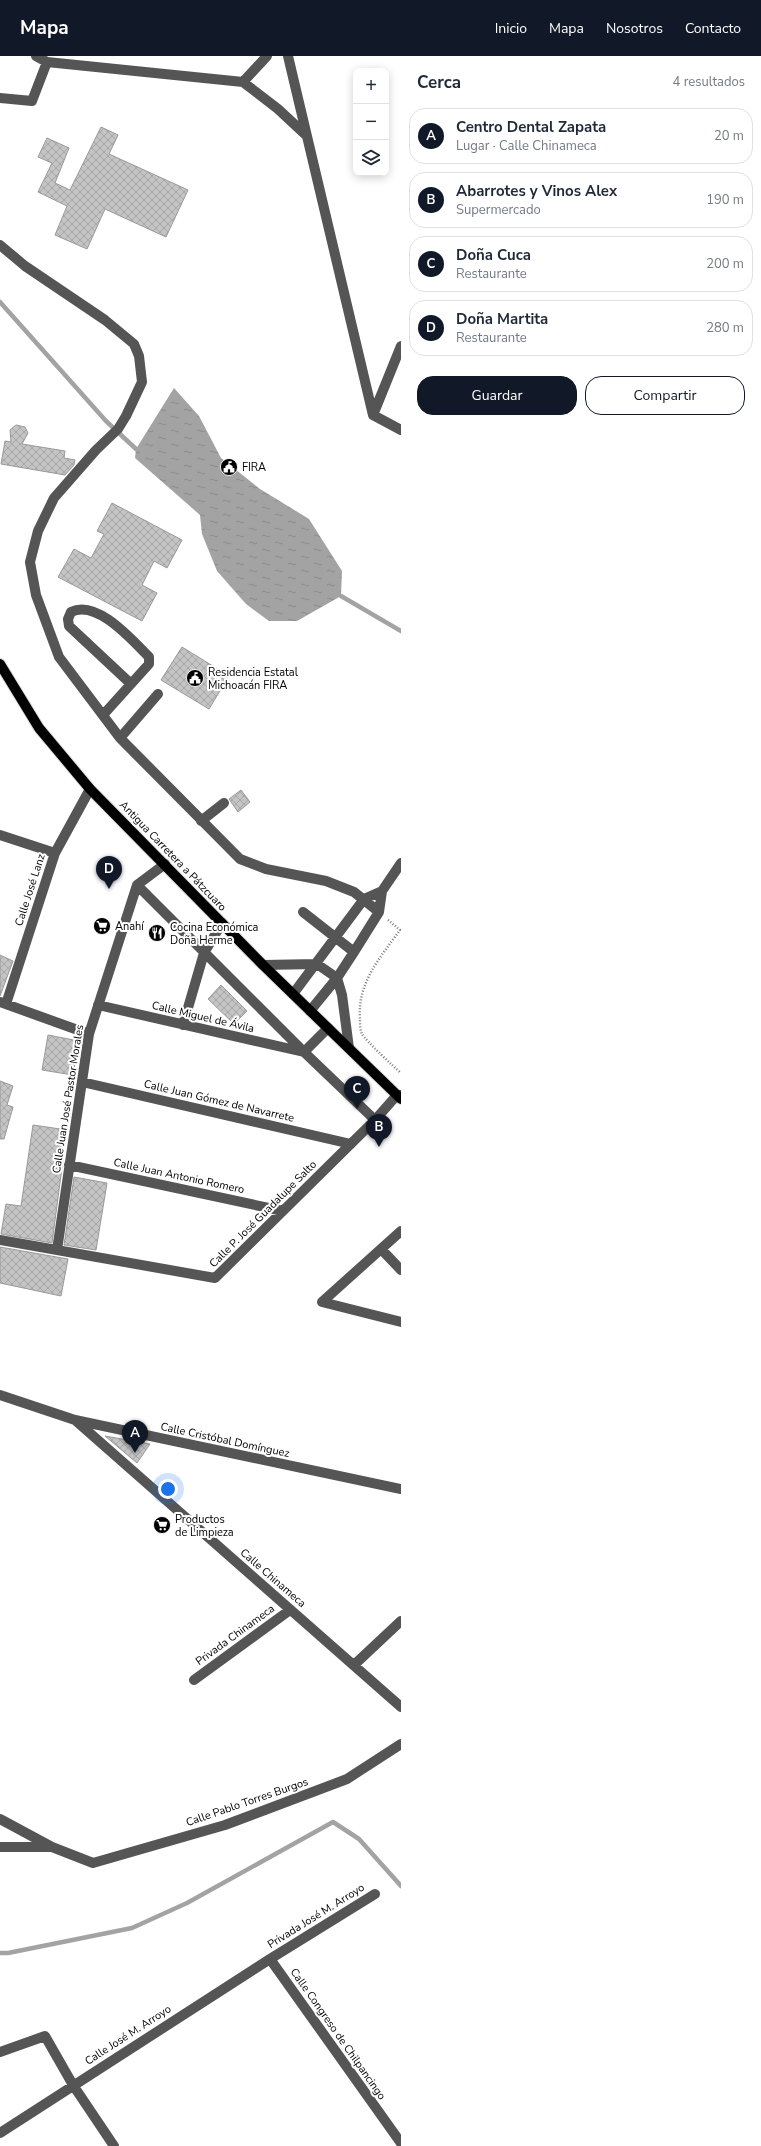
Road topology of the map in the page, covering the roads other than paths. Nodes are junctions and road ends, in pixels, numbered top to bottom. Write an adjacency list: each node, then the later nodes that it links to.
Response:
1 (36, 56): 4 (street)
2 (267, 56): 5 (street)
3 (288, 56): 7 (street)
4 (47, 62): 5 (street); 6 (street)
5 (243, 82): 7 (street)
6 (0, 98)
7 (308, 136): 10 (street)
8 (0, 245): 15 (street)
9 (401, 346): 10 (street)
10 (374, 415): 11 (street)
11 (401, 430)
12 (1, 670): 17 (main road, Antigua Carretera a Pátzcuaro)
13 (130, 683): 13 (street); 15 (street)
14 (158, 694): 16 (street)
15 (103, 715): 16 (street)
16 (120, 738): 19 (street)
17 (90, 789): 21 (street, Calle José Lanz); 23 (main road, Antigua Carretera a Pátzcuaro)
18 (224, 803): 19 (street)
19 (201, 821): 26 (street)
20 (0, 835): 21 (street)
21 (55, 853): 37 (street, Calle José Lanz)
22 (401, 863): 25 (street)
23 (165, 864): 24 (street); 29 (main road, Antigua Carretera a Pátzcuaro)
24 (137, 885): 32 (street); 38 (street, Calle Juan José Pastor Morales)
25 (382, 891): 26 (street); 28 (street)
26 (364, 900): 28 (street); 30 (street)
27 (303, 912): 30 (street)
28 (379, 912): 31 (street)
29 (222, 923): 32 (street); 34 (main road, Antigua Carretera a Pátzcuaro)
30 (336, 938): 31 (street); 33 (street)
31 (354, 952): 35 (street)
32 (204, 953): 40 (street); 44 (street)
33 (317, 964): 34 (street); 35 (street); 36 (street)
34 (263, 965): 36 (main road, Antigua Carretera a Pátzcuaro)
35 (337, 978): 39 (street); 43 (street)
36 (293, 994): 39 (main road, Antigua Carretera a Pátzcuaro)
37 (3, 1003): 42 (street)
38 (98, 1005): 40 (street, Calle Miguel de Ávila); 42 (street, Calle Juan José Pastor Morales)
39 (310, 1011): 41 (main road, Antigua Carretera a Pátzcuaro)
40 (183, 1025): 44 (street, Calle Miguel de Ávila)
41 (328, 1028): 43 (main road, Antigua Carretera a Pátzcuaro); 44 (street)
42 (89, 1034): 45 (street, Calle Juan José Pastor Morales)
43 (349, 1048): 46 (main road, Antigua Carretera a Pátzcuaro)
44 (304, 1052): 47 (street)
45 (82, 1082): 48 (street, Calle Juan Gómez de Navarrete); 49 (street, Calle Juan José Pastor Morales)
46 (400, 1096): 47 (street, Calle P. José Guadalupe Salto)
47 (375, 1120): 48 (street, Calle P. José Guadalupe Salto)
48 (351, 1144): 50 (street, Calle P. José Guadalupe Salto)
49 (70, 1165): 50 (street, Calle Juan Antonio Romero); 54 (street, Calle Juan José Pastor Morales)
50 (283, 1211): 54 (street, Calle P. José Guadalupe Salto)
51 (401, 1231): 53 (street)
52 (0, 1240): 54 (street, Calle P. José Guadalupe Salto)
53 (381, 1249): 55 (street); 56 (street)
54 (57, 1250)
55 (401, 1270)
56 (401, 1322)
57 (0, 1395): 58 (street, Calle Cristóbal Domínguez)
58 (75, 1420): 59 (street, Calle Cristóbal Domínguez); 60 (street, Calle Chinameca)
59 (401, 1489)
60 (290, 1610): 62 (street, Calle Chinameca); 63 (street, Privada Chinameca)
61 (401, 1621): 62 (street)
62 (354, 1665): 64 (street, Calle Chinameca)
63 (194, 1680)
64 (401, 1707)
65 (401, 1744): 68 (street, Calle Pablo Torres Burgos)
66 (0, 1819): 68 (street)
67 (0, 1847): 68 (street)
68 (52, 1847)
69 (375, 1894): 70 (street, Privada José M. Arroyo)
70 (270, 1959): 72 (street, Calle José M. Arroyo); 74 (street, Calle Congreso de Chilpancingo)
71 (0, 2052): 72 (street)
72 (73, 2085): 73 (street, Calle José M. Arroyo); 75 (street)
73 (0, 2133)
74 (401, 2143)
75 (114, 2146)

